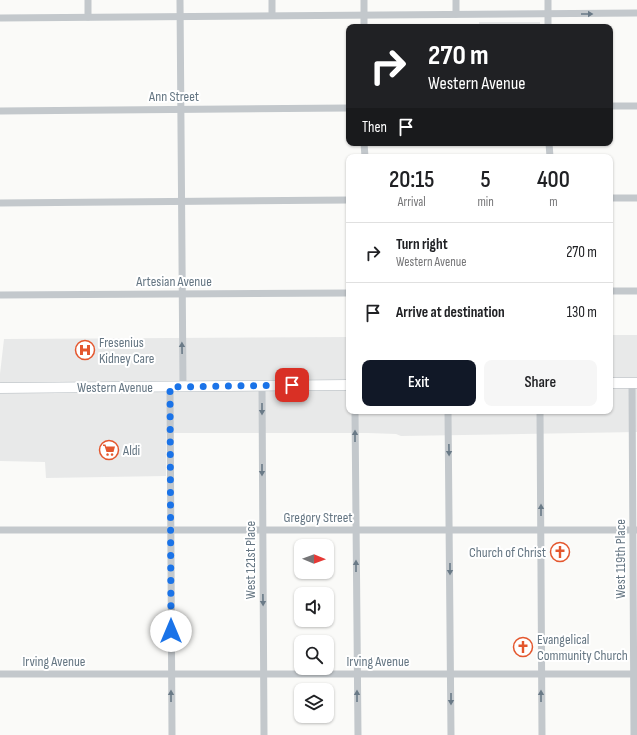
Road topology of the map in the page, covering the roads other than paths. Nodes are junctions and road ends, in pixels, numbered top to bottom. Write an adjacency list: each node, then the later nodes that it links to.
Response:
1 (88, 0): 13 (street)
2 (180, 0): 11 (street)
3 (272, 0): 12 (street)
4 (364, 0): 10 (street)
5 (456, 0): 8 (street)
6 (548, 0): 9 (street)
7 (637, 13): 9 (street, one-way to 7)
8 (456, 14): 9 (street); 10 (street)
9 (548, 14): 16 (street)
10 (364, 15): 12 (street); 15 (street)
11 (180, 16): 12 (street); 13 (street); 20 (street)
12 (272, 16)
13 (88, 17): 14 (street)
14 (0, 18)
15 (364, 24)
16 (548, 24)
17 (613, 106): 18 (street)
18 (637, 106)
19 (346, 108): 20 (street, Ann Street)
20 (181, 109): 21 (street, Ann Street); 25 (street)
21 (0, 111)
22 (613, 198): 23 (street)
23 (637, 198)
24 (346, 200): 25 (street)
25 (182, 201): 26 (street); 30 (street)
26 (0, 203)
27 (613, 291): 28 (street)
28 (637, 291)
29 (346, 293): 30 (street, Artesian Avenue)
30 (182, 294): 31 (street, Artesian Avenue); 37 (street, one-way to 30)
31 (0, 295)
32 (613, 383): 33 (main road)
33 (634, 383): 48 (street, West 119th Place)
34 (346, 384): 35 (main road, Western Avenue)
35 (262, 386): 37 (main road, Western Avenue); 44 (street, West 121st Place, one-way to 44)
36 (170, 387): 37 (main road, Western Avenue); 38 (main road, Western Avenue); 43 (street)
37 (183, 387)
38 (0, 388)
39 (355, 414): 45 (street, one-way to 39)
40 (448, 414): 46 (street, one-way to 46)
41 (540, 414): 47 (street, one-way to 41)
42 (0, 530): 43 (street, Gregory Street)
43 (171, 530): 44 (street, Gregory Street); 50 (street)
44 (262, 530): 45 (street, Gregory Street); 51 (street, West 121st Place, one-way to 51)
45 (356, 530): 46 (street, Gregory Street); 52 (street, one-way to 45)
46 (450, 530): 47 (street, Gregory Street); 53 (street, one-way to 53)
47 (541, 530): 48 (street, Gregory Street); 54 (street)
48 (635, 530): 55 (street, West 119th Place)
49 (0, 674): 50 (street, Irving Avenue)
50 (171, 674): 51 (street, Irving Avenue); 56 (street, one-way to 50)
51 (264, 674): 52 (street, Irving Avenue); 57 (street, West 121st Place)
52 (357, 674): 53 (street, Irving Avenue); 58 (street, one-way to 52)
53 (450, 674): 54 (street, Irving Avenue); 59 (street, one-way to 59)
54 (541, 674): 55 (street, Irving Avenue); 60 (street, one-way to 54)
55 (635, 674): 61 (street, West 119th Place)
56 (172, 735)
57 (264, 735)
58 (358, 735)
59 (451, 735)
60 (542, 735)
61 (634, 735)

